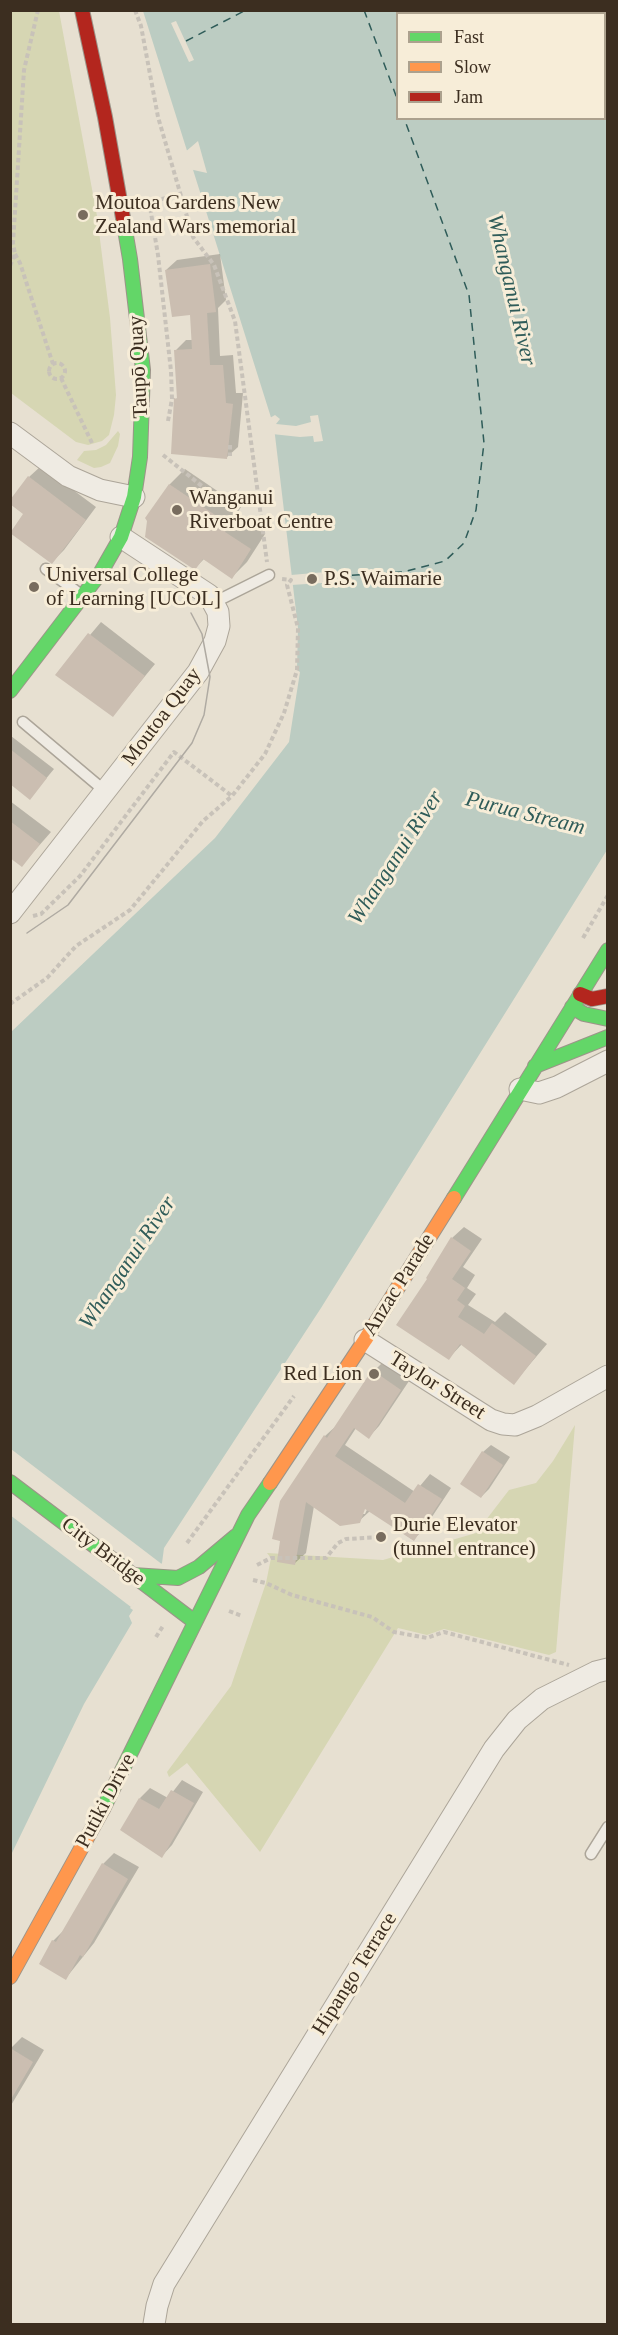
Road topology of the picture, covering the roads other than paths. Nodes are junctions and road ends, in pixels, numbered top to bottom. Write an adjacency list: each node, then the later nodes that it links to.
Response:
1 (82, 10): 3 (main road, Taupō Quay)
2 (10, 432): 3 (street)
3 (134, 497): 4 (main road, Taupō Quay)
4 (121, 537): 7 (main road, Taupō Quay); 8 (street)
5 (46, 569): 7 (lane)
6 (269, 574): 8 (lane)
7 (83, 596): 9 (main road, Taupō Quay)
8 (213, 603): 11 (street, Moutoa Quay)
9 (10, 691)
10 (22, 722): 11 (lane)
11 (106, 792): 12 (street, Moutoa Quay)
12 (18, 904)
13 (608, 950): 14 (main road, Anzac Parade)
14 (580, 994): 15 (main road); 16 (main road, Anzac Parade)
15 (608, 996)
16 (572, 1007): 17 (main road); 20 (main road, Anzac Parade)
17 (608, 1019)
18 (608, 1037): 20 (main road)
19 (608, 1061): 21 (street)
20 (535, 1066): 21 (main road, Anzac Parade)
21 (520, 1089): 22 (main road, Anzac Parade)
22 (365, 1340): 23 (street, Taylor Street); 25 (main road, Anzac Parade)
23 (608, 1376)
24 (10, 1482): 26 (main road, City Bridge)
25 (236, 1536): 26 (main road); 27 (main road, Anzac Parade)
26 (150, 1582): 27 (main road, City Bridge)
27 (195, 1622): 31 (main road, Putiki Drive)
28 (608, 1669): 32 (street, Hipango Terrace)
29 (608, 1827): 30 (lane)
30 (591, 1854)
31 (10, 1977)
32 (154, 2325)

